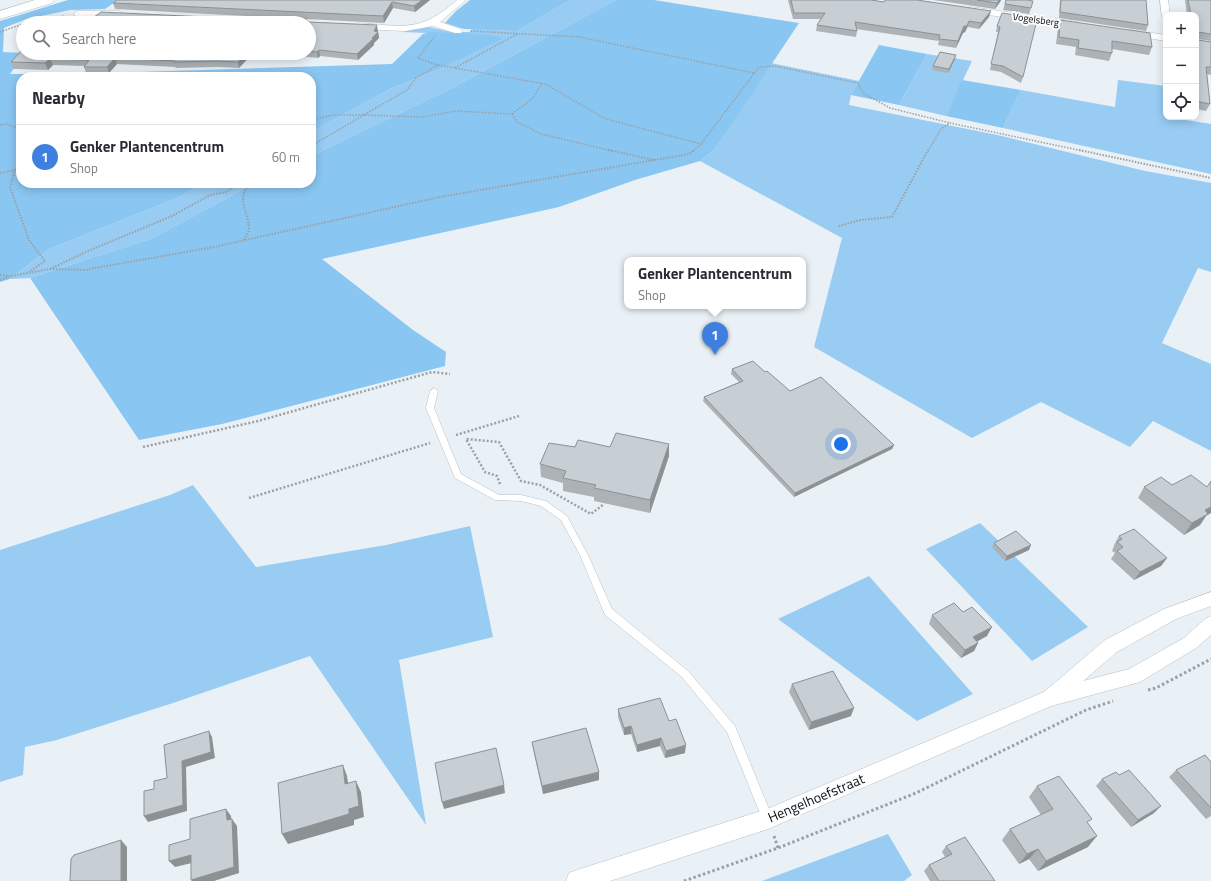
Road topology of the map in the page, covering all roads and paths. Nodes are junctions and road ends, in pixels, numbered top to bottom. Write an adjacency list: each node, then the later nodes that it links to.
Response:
1 (48, 0): 7 (highway)
2 (462, 0): 10 (street)
3 (1164, 0): 5 (street)
4 (960, 8): 14 (street, Vogelsberg)
5 (1165, 12)
6 (78, 14): 8 (street); 9 (path)
7 (0, 15)
8 (129, 15)
9 (67, 16)
10 (433, 23): 11 (street); 13 (street)
11 (347, 25)
12 (16, 26): 16 (path)
13 (443, 26): 15 (street); 20 (path)
14 (1084, 26)
15 (458, 31): 18 (path)
16 (0, 32)
17 (1123, 32): 19 (street)
18 (517, 34): 21 (path); 22 (path)
19 (1163, 38)
20 (438, 65): 21 (path); 25 (path)
21 (454, 68): 23 (path)
22 (754, 73): 27 (path); 31 (path)
23 (542, 83): 24 (path); 31 (path)
24 (512, 114): 25 (path); 32 (path)
25 (364, 115): 26 (path); 30 (path)
26 (316, 119)
27 (950, 123): 35 (path); 38 (path)
28 (0, 125): 29 (path)
29 (16, 127)
30 (316, 143)
31 (701, 144): 32 (path)
32 (656, 160): 39 (path)
33 (15, 170): 34 (path); 41 (path)
34 (0, 174)
35 (1211, 178)
36 (233, 188): 40 (path)
37 (244, 188): 39 (path)
38 (839, 226)
39 (244, 240): 40 (path)
40 (50, 269): 41 (path)
41 (27, 273): 43 (path)
42 (0, 275): 43 (path)
43 (11, 276): 44 (path)
44 (0, 280)
45 (450, 374): 51 (path)
46 (434, 391): 49 (lane)
47 (518, 416): 48 (path)
48 (462, 434): 49 (path); 50 (path)
49 (443, 439): 52 (path); 53 (lane)
50 (466, 439): 53 (path); 54 (path)
51 (143, 446)
52 (249, 498)
53 (505, 498): 61 (lane)
54 (604, 504)
55 (1211, 599): 59 (street, Hengelhoefstraat)
56 (1211, 624): 59 (street, Hengelhoefstraat)
57 (1211, 659): 58 (path)
58 (1142, 692)
59 (1049, 698): 61 (street, Hengelhoefstraat)
60 (1121, 699): 63 (path)
61 (768, 819): 62 (street, Hengelhoefstraat)
62 (577, 881)
63 (684, 881)

